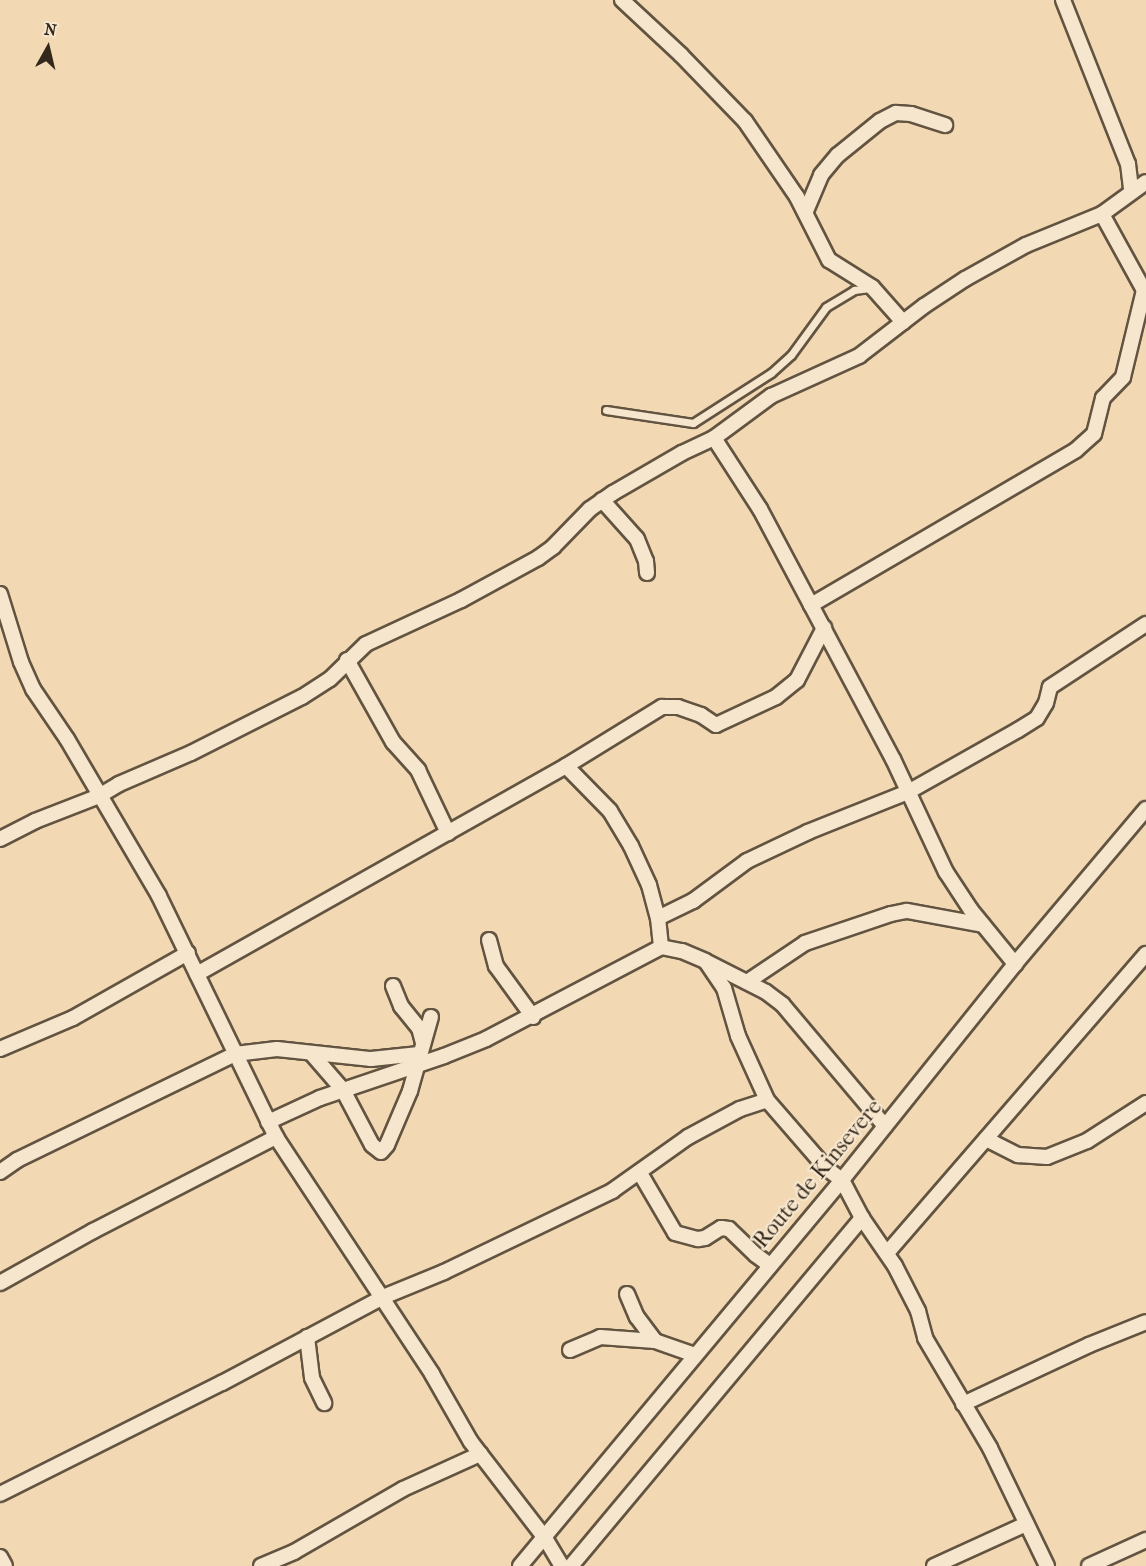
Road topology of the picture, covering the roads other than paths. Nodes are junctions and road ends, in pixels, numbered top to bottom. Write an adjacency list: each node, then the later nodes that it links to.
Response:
1 (622, 0): 6 (street)
2 (1063, 0): 5 (street)
3 (945, 125): 6 (street)
4 (1146, 182): 5 (street)
5 (1131, 190): 7 (street)
6 (806, 211): 8 (street)
7 (1102, 214): 9 (street); 10 (street)
8 (872, 287): 10 (street); 11 (lane)
9 (1145, 292): 16 (street)
10 (903, 322): 12 (street)
11 (606, 410)
12 (714, 438): 13 (street); 16 (street)
13 (602, 500): 14 (street); 20 (street)
14 (647, 573)
15 (0, 594): 19 (street)
16 (811, 604): 18 (street)
17 (1146, 624): 22 (street)
18 (824, 628): 21 (street); 22 (street)
19 (7, 640): 23 (street)
20 (347, 660): 23 (street); 25 (street)
21 (566, 766): 25 (street); 27 (street)
22 (908, 792): 27 (street); 28 (street)
23 (99, 796): 26 (street); 31 (street)
24 (1146, 808): 34 (street, Route de Kinsevere)
25 (448, 833): 35 (street)
26 (0, 839)
27 (658, 918): 30 (street)
28 (983, 925): 34 (street); 36 (street)
29 (489, 940): 39 (street)
30 (661, 947): 33 (street); 39 (street)
31 (188, 953): 35 (street); 40 (street)
32 (1146, 954): 50 (street)
33 (705, 961): 36 (street); 45 (street)
34 (1015, 964): 48 (street, Route de Kinsevere)
35 (197, 974): 42 (street)
36 (747, 982): 48 (street)
37 (393, 986): 43 (street)
38 (431, 1017): 43 (street)
39 (532, 1017): 43 (street)
40 (0, 1049)
41 (311, 1053): 42 (street); 43 (street); 44 (street)
42 (235, 1054): 47 (street); 51 (street)
43 (419, 1054): 44 (street); 44 (street)
44 (343, 1090): 47 (street)
45 (766, 1100): 52 (street); 53 (street)
46 (1146, 1103): 50 (street)
47 (268, 1122): 49 (street)
48 (885, 1126): 53 (street, Route de Kinsevere)
49 (276, 1137): 57 (street); 59 (street)
50 (986, 1139): 55 (street)
51 (0, 1172)
52 (640, 1173): 56 (street); 59 (street)
53 (842, 1180): 54 (street); 56 (street, Route de Kinsevere)
54 (862, 1218): 55 (street); 79 (street)
55 (887, 1253): 66 (street)
56 (770, 1263): 64 (street, Route de Kinsevere)
57 (2, 1277)
58 (627, 1294): 62 (street)
59 (383, 1297): 61 (street); 67 (street)
60 (1146, 1322): 66 (street)
61 (307, 1337): 65 (street); 68 (street)
62 (654, 1341): 63 (street); 64 (street)
63 (570, 1350)
64 (694, 1355): 70 (street, Route de Kinsevere)
65 (324, 1403)
66 (963, 1404): 69 (street)
67 (480, 1454): 70 (street); 72 (street)
68 (0, 1494)
69 (1026, 1524): 80 (street); 81 (street)
70 (545, 1538): 77 (street, Route de Kinsevere); 78 (street)
71 (1146, 1540): 82 (street)
72 (294, 1552): 75 (street); 76 (street)
73 (0, 1557): 74 (street)
74 (5, 1566)
75 (261, 1566)
76 (297, 1566)
77 (520, 1566)
78 (562, 1566)
79 (571, 1566)
80 (934, 1566)
81 (1047, 1566)
82 (1089, 1566)

